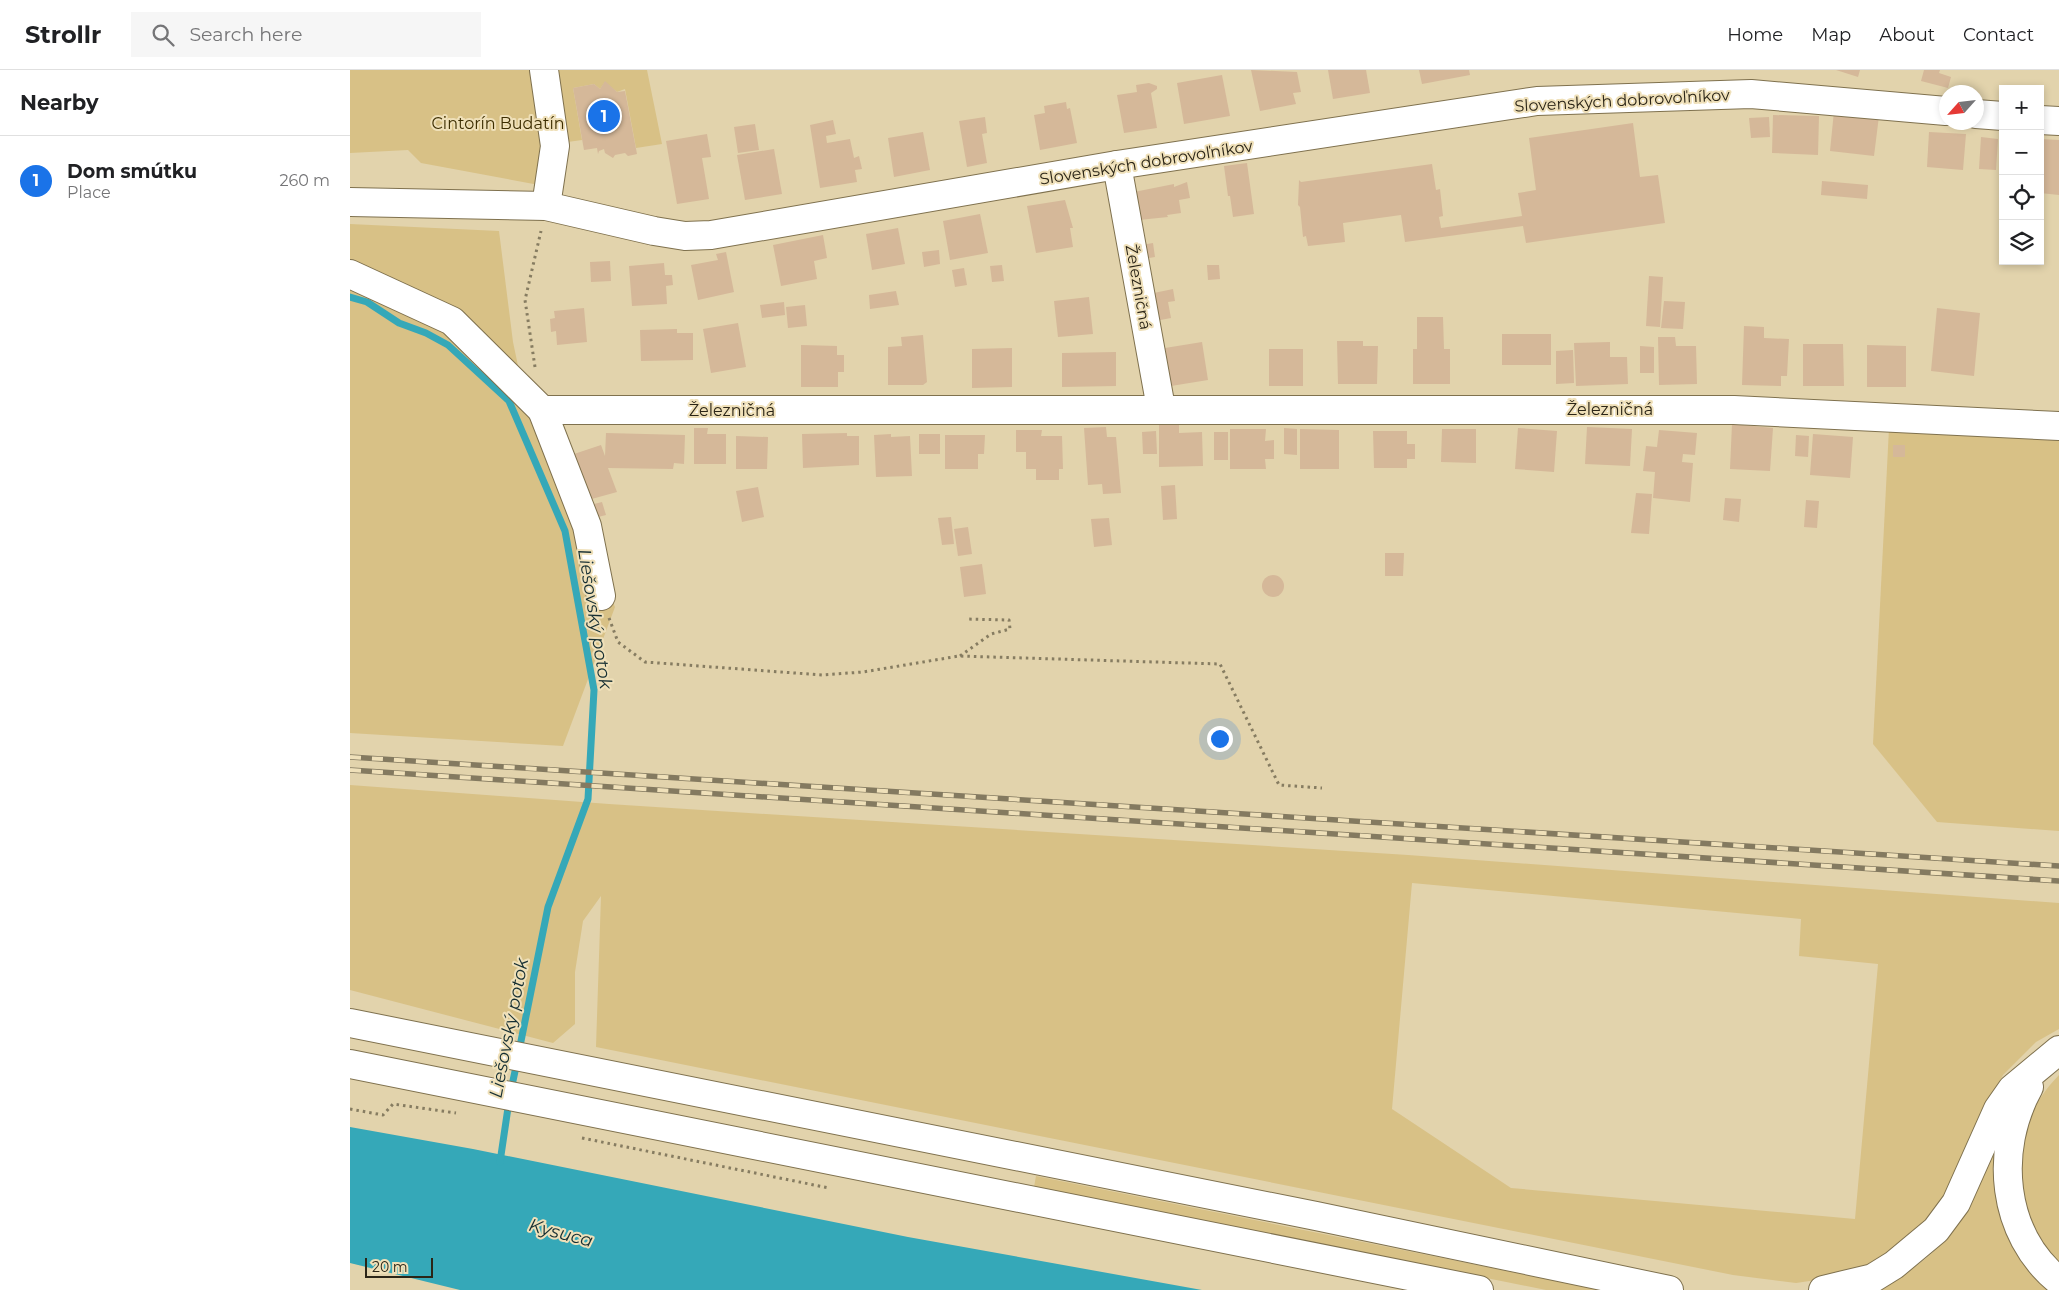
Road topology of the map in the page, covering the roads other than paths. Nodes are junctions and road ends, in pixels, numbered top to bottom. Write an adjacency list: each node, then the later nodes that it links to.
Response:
1 (544, 70): 9 (street)
2 (1939, 110): 7 (street, Slovenských dobrovoľníkov)
3 (1984, 115): 4 (street)
4 (1999, 116)
5 (2044, 120): 6 (street)
6 (2059, 121)
7 (1117, 166): 9 (street, Slovenských dobrovoľníkov); 11 (street, Železničná)
8 (350, 202): 9 (street, Slovenských dobrovoľníkov)
9 (546, 206)
10 (350, 274): 12 (street)
11 (1161, 408): 12 (street, Železničná); 13 (street, Železničná)
12 (542, 410): 14 (street)
13 (2059, 426)
14 (601, 596)
15 (350, 1023): 20 (street)
16 (2050, 1057): 18 (street); 21 (street)
17 (350, 1064): 19 (street)
18 (2059, 1281)
19 (1480, 1290)
20 (1669, 1290)
21 (1822, 1290)

